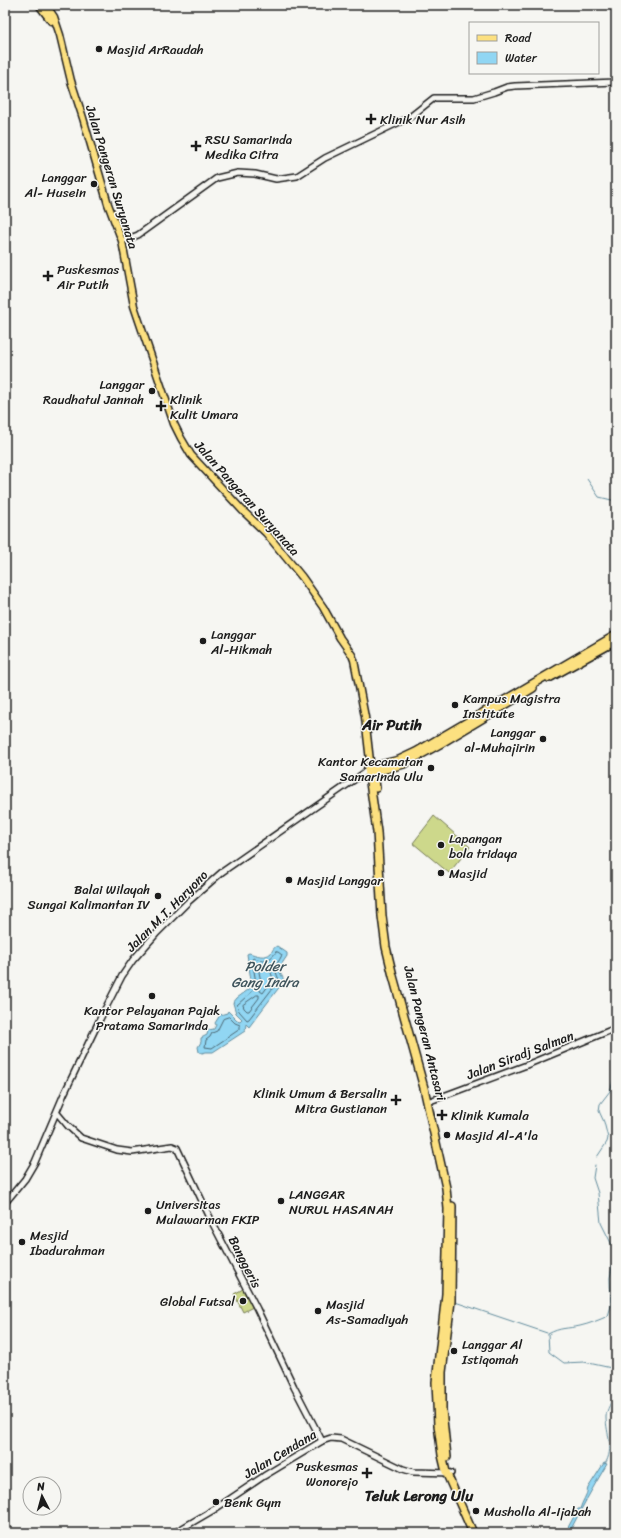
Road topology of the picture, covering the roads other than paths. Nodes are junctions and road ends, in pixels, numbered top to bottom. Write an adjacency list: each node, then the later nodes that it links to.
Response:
1 (40, 5): 3 (main road, Jalan Pangeran Suryanata)
2 (46, 5): 3 (main road, Jalan Pangeran Suryanata)
3 (60, 42): 5 (main road, Jalan Pangeran Suryanata)
4 (616, 82): 5 (main road)
5 (122, 241): 9 (main road, Jalan Pangeran Suryanata)
6 (616, 634): 8 (highway)
7 (616, 641): 8 (highway)
8 (554, 673): 9 (highway)
9 (370, 769): 10 (highway, Jalan Pangeran Antasari); 13 (main road, Jalan M.T. Haryono)
10 (381, 864): 12 (highway, Jalan Pangeran Antasari); 15 (highway, Jalan Pangeran Antasari)
11 (616, 1028): 12 (main road, Jalan Siradj Salman)
12 (430, 1101): 15 (highway, Jalan Pangeran Antasari)
13 (57, 1113): 14 (main road, Jalan M.T. Haryono); 16 (main road, Banggeris)
14 (5, 1203)
15 (448, 1308): 17 (highway, Jalan Pangeran Antasari)
16 (322, 1441): 17 (main road, Jalan Cendana); 18 (main road, Jalan Cendana)
17 (449, 1473): 19 (highway, Jalan Pangeran Antasari); 20 (highway, Jalan Pangeran Antasari)
18 (174, 1533)
19 (473, 1533)
20 (478, 1533)

